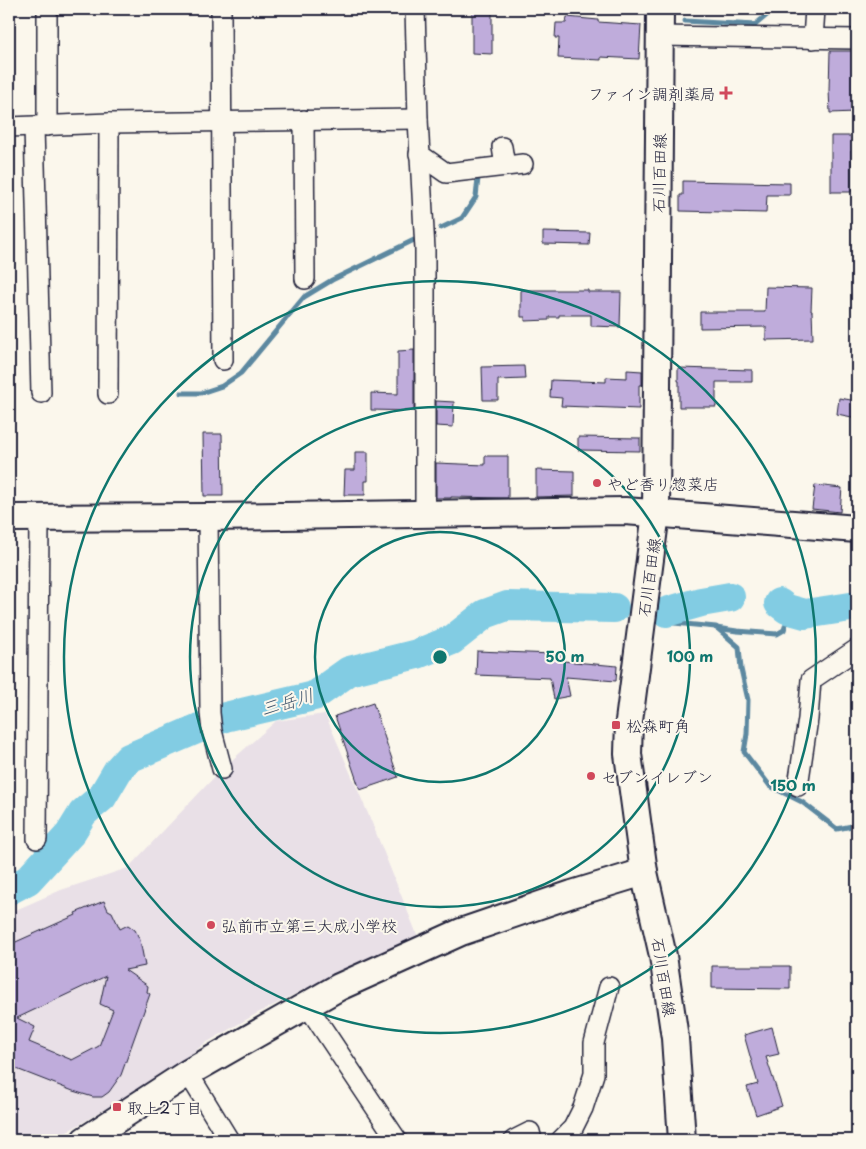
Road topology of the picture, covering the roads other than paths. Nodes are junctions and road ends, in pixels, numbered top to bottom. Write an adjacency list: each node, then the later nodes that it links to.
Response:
1 (47, 9): 13 (street)
2 (221, 9): 11 (street)
3 (415, 9): 9 (street)
4 (660, 9): 6 (street, 石川百田線)
5 (815, 9): 7 (street)
6 (660, 36): 7 (street); 23 (street, 石川百田線)
7 (813, 39): 8 (street)
8 (857, 39)
9 (418, 119): 10 (street); 16 (street)
10 (304, 120): 11 (street); 19 (street)
11 (221, 121): 12 (street); 20 (street)
12 (109, 123): 13 (street); 22 (street)
13 (40, 126): 14 (street); 21 (street)
14 (9, 127)
15 (502, 148): 18 (street)
16 (419, 154): 18 (street); 24 (street)
17 (523, 164): 18 (street)
18 (505, 166)
19 (305, 279)
20 (222, 360)
21 (41, 393)
22 (108, 394)
23 (656, 513): 24 (street); 28 (street); 33 (street, 石川百田線)
24 (426, 514): 25 (street)
25 (208, 517): 27 (street); 30 (street)
26 (9, 518): 27 (street)
27 (39, 518): 32 (street)
28 (857, 529)
29 (857, 649): 31 (street)
30 (222, 769)
31 (798, 786)
32 (37, 839)
33 (644, 872): 35 (street); 43 (street, 石川百田線)
34 (609, 987): 42 (street)
35 (306, 1006): 36 (street); 39 (street)
36 (188, 1073): 37 (street); 38 (street)
37 (85, 1140)
38 (229, 1140)
39 (397, 1140)
40 (514, 1140): 41 (street)
41 (532, 1140)
42 (561, 1140)
43 (682, 1140)

